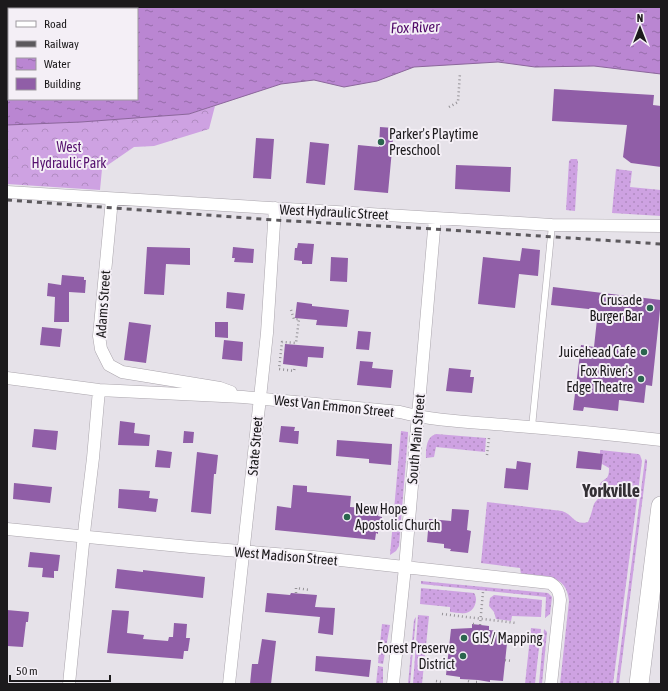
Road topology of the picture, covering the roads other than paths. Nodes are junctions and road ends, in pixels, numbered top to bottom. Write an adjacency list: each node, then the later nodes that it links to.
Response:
1 (7, 192): 2 (street, West Hydraulic Street)
2 (112, 199): 3 (street, West Hydraulic Street); 9 (street, Adams Street)
3 (275, 208): 4 (street, West Hydraulic Street); 10 (street, State Street)
4 (435, 218): 5 (street, West Hydraulic Street); 11 (street, South Main Street)
5 (552, 225): 6 (street, West Hydraulic Street); 12 (lane)
6 (661, 226)
7 (7, 378): 8 (street, West Van Emmon Street)
8 (99, 390): 9 (street, West Van Emmon Street); 16 (street)
9 (243, 397): 10 (street, West Van Emmon Street)
10 (259, 399): 11 (street, West Van Emmon Street); 17 (street, State Street)
11 (418, 417): 12 (street, West Van Emmon Street); 18 (street, South Main Street)
12 (532, 427): 13 (street, West Van Emmon Street)
13 (661, 440)
14 (661, 506): 23 (highway)
15 (7, 529): 16 (street, West Madison Street)
16 (84, 536): 17 (street, West Madison Street); 19 (street)
17 (243, 552): 18 (street, West Madison Street); 20 (street, State Street)
18 (405, 567): 21 (street, South Main Street); 22 (street, West Madison Street)
19 (69, 684)
20 (229, 684)
21 (393, 684)
22 (551, 684)
23 (639, 684)

